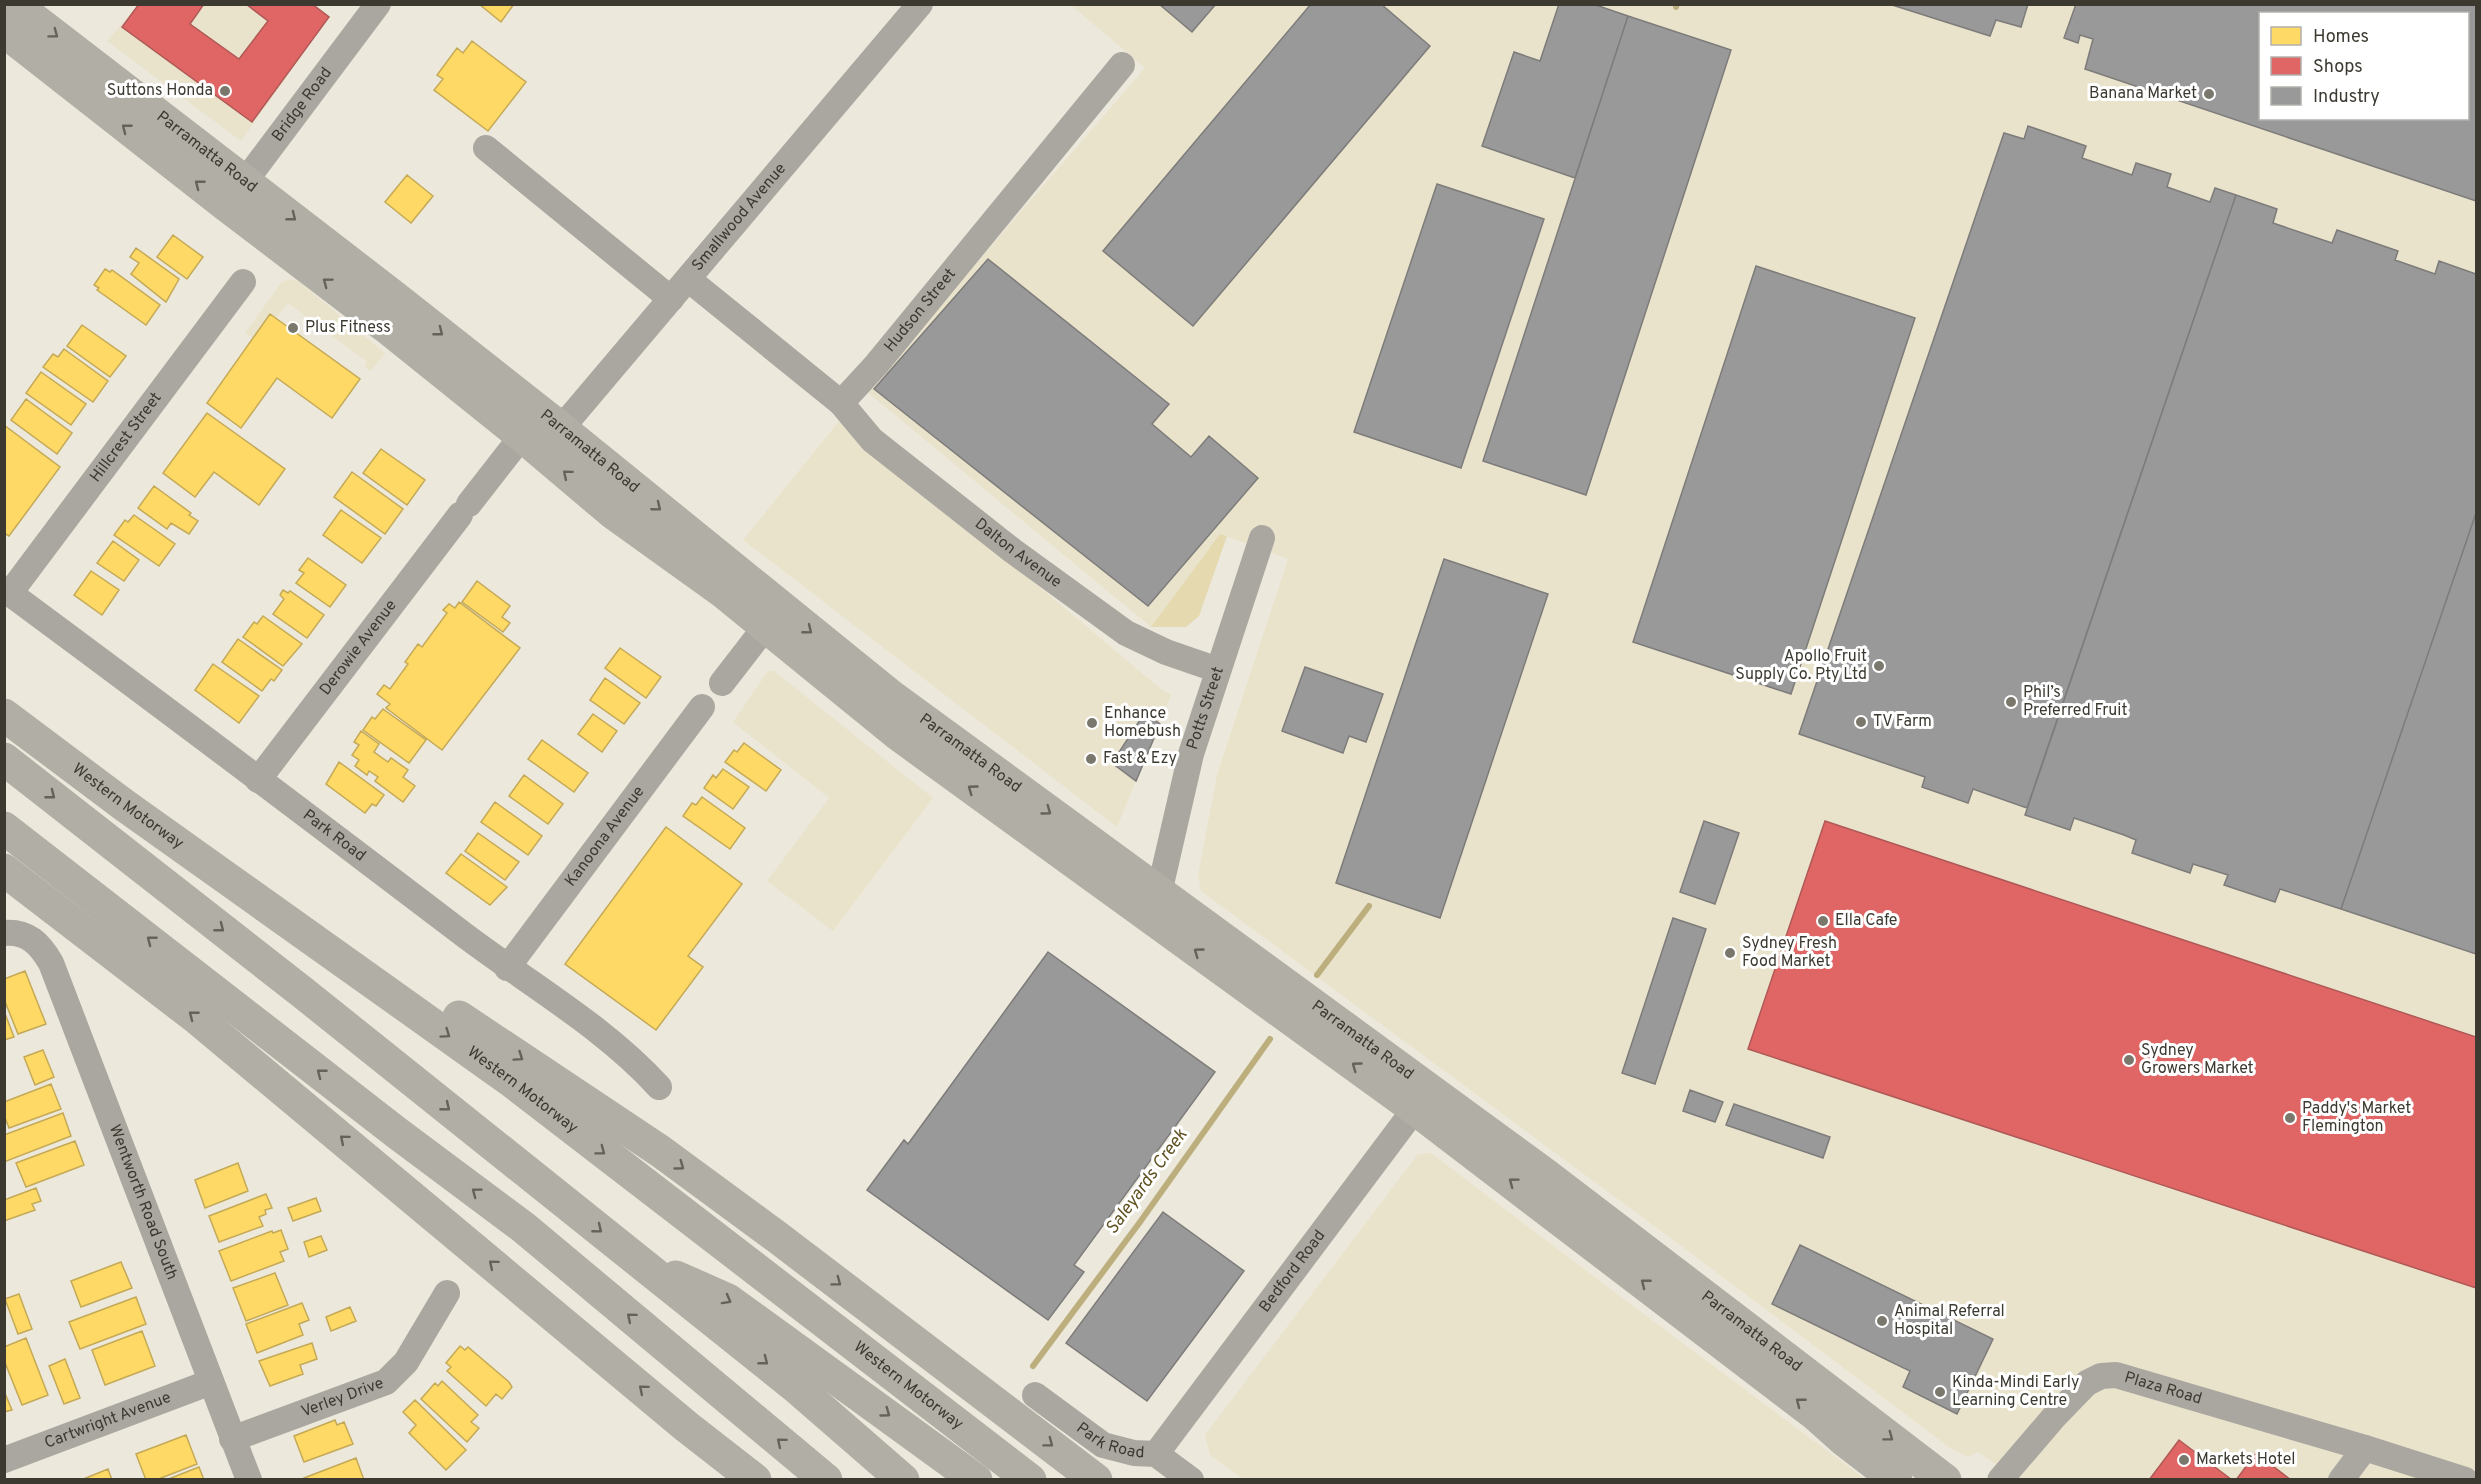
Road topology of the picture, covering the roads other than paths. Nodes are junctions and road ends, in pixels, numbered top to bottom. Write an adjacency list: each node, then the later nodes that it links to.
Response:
1 (14, 4): 7 (highway, Parramatta Road, one-way to 7)
2 (378, 4): 7 (street, Bridge Road)
3 (920, 4): 8 (street, Smallwood Avenue)
4 (4, 31): 7 (highway, Parramatta Road, one-way to 4)
5 (1122, 65): 11 (street, Hudson Street)
6 (486, 148): 10 (street)
7 (236, 193): 12 (highway, Parramatta Road, one-way to 12); 13 (highway, Parramatta Road, one-way to 7)
8 (688, 279): 10 (street, Smallwood Avenue); 11 (street)
9 (243, 282): 15 (street, Hillcrest Street)
10 (670, 299): 12 (street, Smallwood Avenue)
11 (842, 403): 17 (street, Dalton Avenue)
12 (554, 423): 13 (street, Smallwood Avenue); 16 (highway, Parramatta Road, one-way to 16)
13 (522, 436): 16 (highway, Parramatta Road, one-way to 13); 22 (street, Derowie Avenue)
14 (1262, 538): 17 (street, Potts Street)
15 (7, 591): 22 (street, Park Road)
16 (772, 617): 18 (street); 26 (highway, Parramatta Road)
17 (1218, 670): 26 (street, Potts Street)
18 (722, 683)
19 (702, 707): 28 (street, Kanoona Avenue)
20 (4, 715): 23 (highway, Western Motorway)
21 (4, 759): 31 (highway, one-way to 31)
22 (258, 780): 28 (street, Park Road)
23 (124, 805): 34 (highway, one-way to 34); 46 (highway, Western Motorway, one-way to 46)
24 (4, 828): 43 (highway, one-way to 24)
25 (4, 870): 35 (highway, one-way to 25)
26 (1152, 903): 30 (highway, Parramatta Road)
27 (15, 934): 33 (street, Wentworth Road South)
28 (507, 968): 29 (street, Park Road)
29 (659, 1088)
30 (1423, 1099): 38 (street, Bedford Road); 49 (highway, Parramatta Road, one-way to 30); 50 (highway, Parramatta Road, one-way to 50)
31 (636, 1259): 44 (highway, one-way to 44); 45 (highway, one-way to 45)
32 (447, 1293): 36 (street, Verley Drive)
33 (211, 1382): 36 (street, Wentworth Road South); 39 (street, Cartwright Avenue)
34 (1027, 1408): 38 (street, Park Road); 47 (highway, one-way to 47)
35 (687, 1427): 41 (highway); 42 (highway)
36 (232, 1439): 40 (street, Wentworth Road South)
37 (2365, 1448): 51 (street, Plaza Road); 52 (street); 53 (street, Plaza Road)
38 (1156, 1454): 48 (street, Park Road)
39 (4, 1460)
40 (249, 1479)
41 (743, 1479)
42 (755, 1479)
43 (826, 1479)
44 (903, 1479)
45 (976, 1479)
46 (1029, 1479)
47 (1096, 1479)
48 (1191, 1479)
49 (1896, 1479)
50 (1945, 1479)
51 (2000, 1479)
52 (2341, 1479)
53 (2464, 1479)

